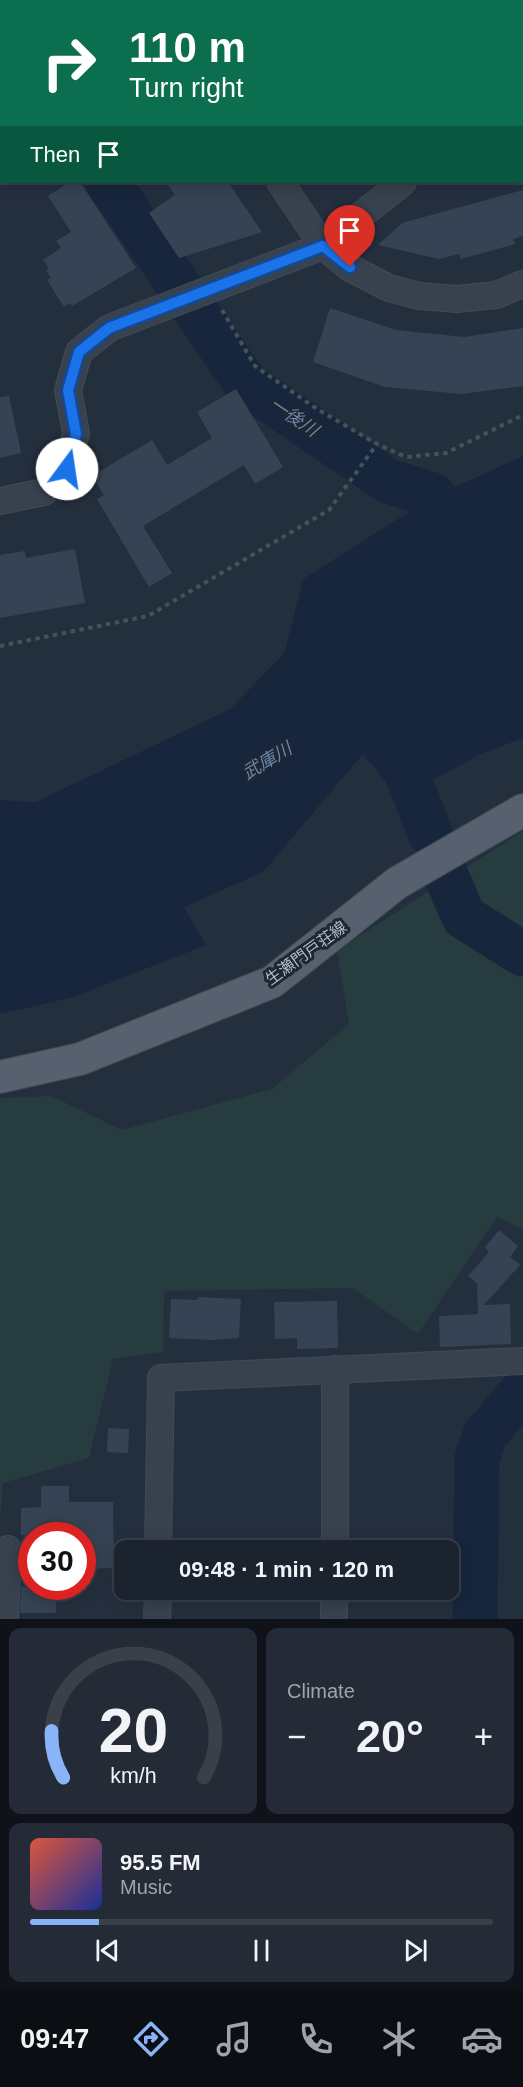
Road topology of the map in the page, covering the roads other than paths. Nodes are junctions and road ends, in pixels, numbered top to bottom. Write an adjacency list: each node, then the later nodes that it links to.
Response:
1 (281, 183): 3 (street)
2 (402, 183): 3 (street)
3 (323, 246): 4 (street); 5 (street)
4 (523, 284)
5 (0, 501)
6 (523, 810): 7 (main road, 生瀬門戸荘線)
7 (0, 1077)
8 (523, 1361): 9 (street)
9 (335, 1369): 10 (street); 11 (street)
10 (159, 1540)
11 (334, 1540)
12 (8, 1549): 15 (street)
13 (158, 1600): 16 (street)
14 (334, 1600): 17 (street)
15 (5, 1619)
16 (157, 1619)
17 (334, 1619)

